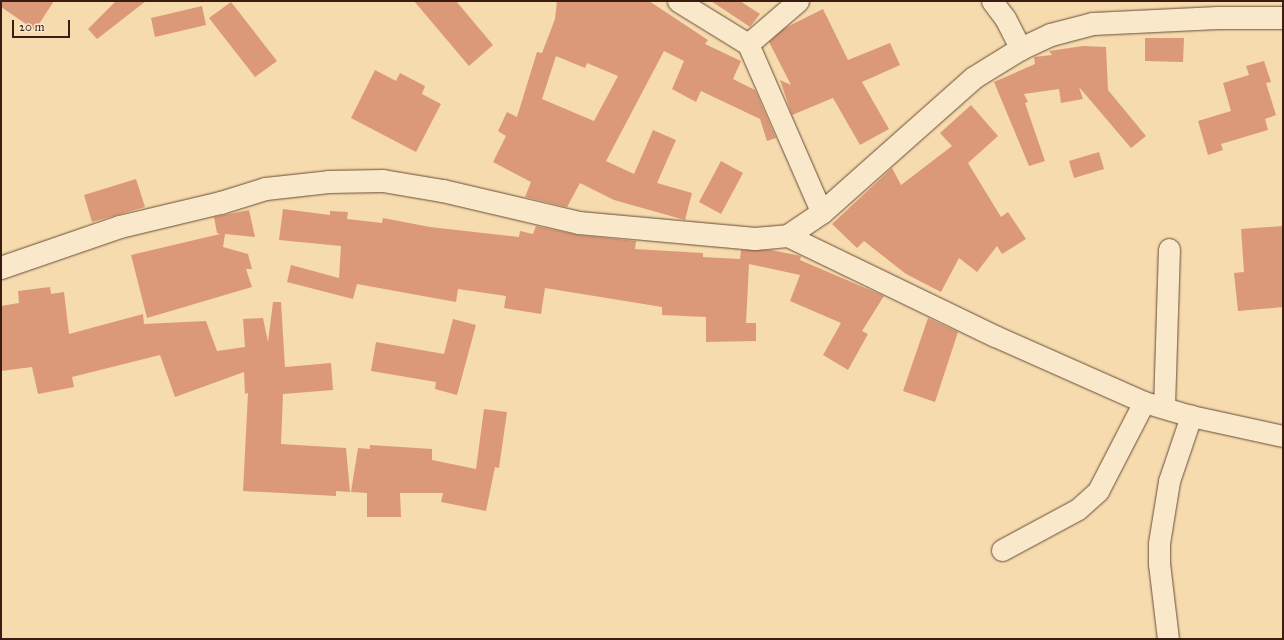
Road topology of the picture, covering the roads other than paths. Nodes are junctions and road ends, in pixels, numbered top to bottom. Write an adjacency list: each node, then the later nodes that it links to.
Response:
1 (678, 1): 5 (street)
2 (798, 1): 5 (street)
3 (992, 1): 6 (street)
4 (1283, 18): 6 (street)
5 (748, 44): 7 (street)
6 (1021, 49): 7 (street)
7 (822, 213): 8 (street)
8 (788, 236): 10 (street); 11 (street)
9 (1169, 249): 12 (street)
10 (1, 268)
11 (1144, 402): 12 (street); 15 (street)
12 (1164, 407): 13 (street)
13 (1191, 416): 14 (street); 16 (street)
14 (1283, 436)
15 (1002, 550)
16 (1168, 639)

